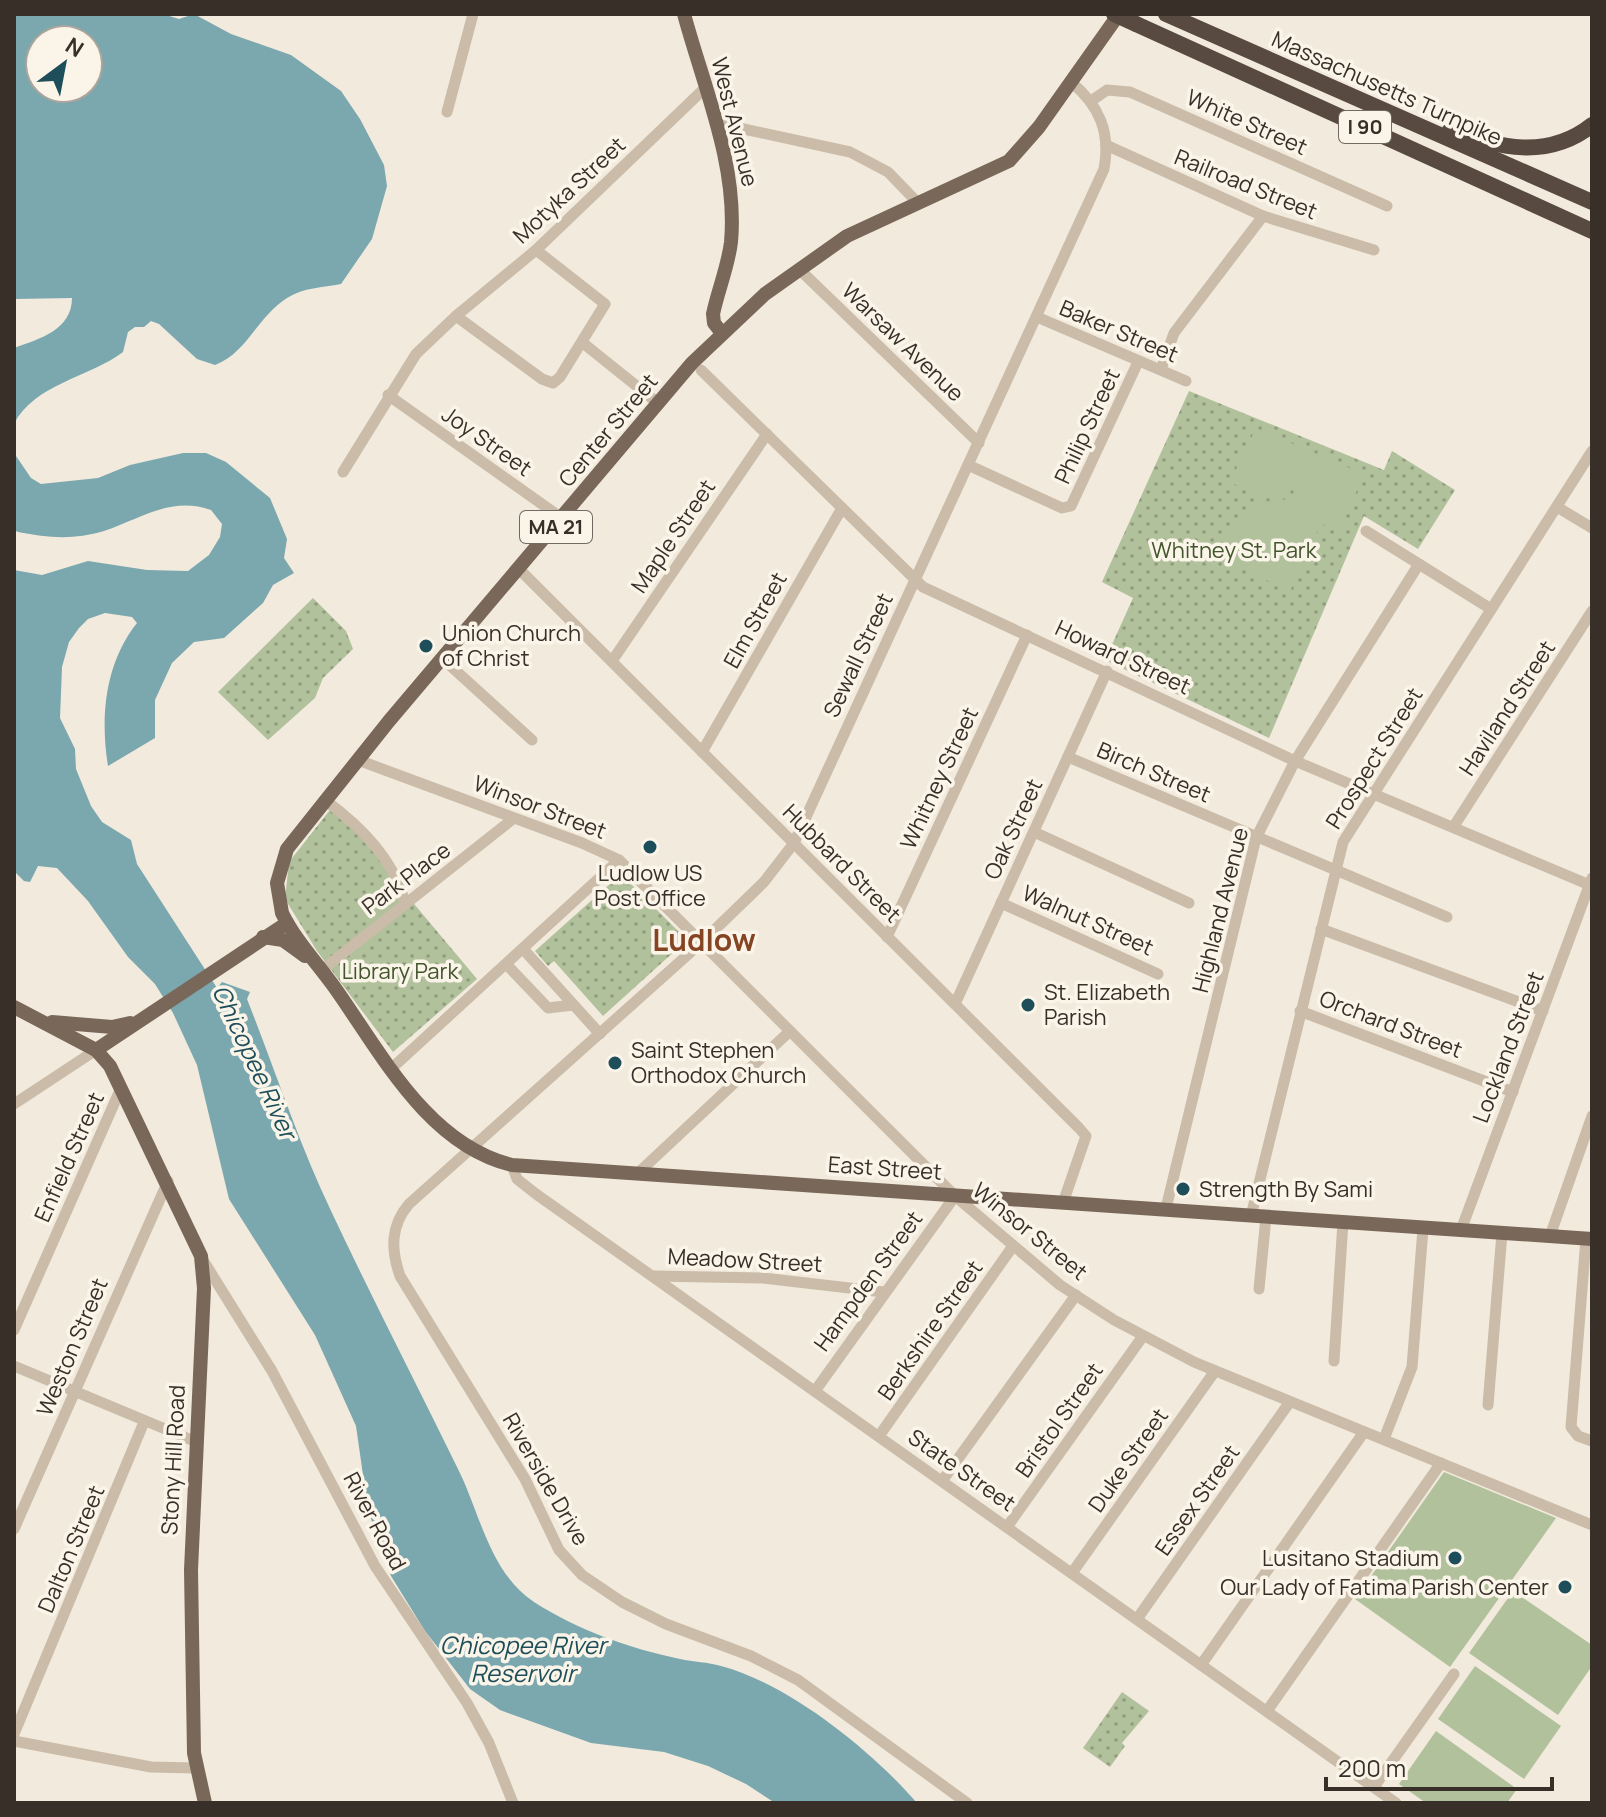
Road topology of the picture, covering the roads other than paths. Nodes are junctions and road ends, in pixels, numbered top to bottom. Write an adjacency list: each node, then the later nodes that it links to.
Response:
1 (473, 14): 9 (street)
2 (684, 14): 7 (main road, West Avenue)
3 (1116, 14): 6 (main road, Center Street / MA 21); 17 (highway, Massachusetts Turnpike / I 90, bridge)
4 (1166, 14): 5 (highway, Massachusetts Turnpike / I 90)
5 (1277, 64): 11 (highway); 13 (highway, Massachusetts Turnpike / I 90)
6 (1071, 82): 8 (street, Sewall Street); 14 (main road, Center Street / MA 21)
7 (705, 88): 10 (main road, West Avenue); 18 (street, Motyka Street)
8 (1091, 101): 12 (street, Sewall Street); 15 (street, White Street)
9 (447, 112)
10 (716, 123): 14 (street); 23 (main road, West Avenue)
11 (1592, 125)
12 (1106, 145): 16 (street, Railroad Street); 22 (street, Sewall Street)
13 (1592, 202)
14 (918, 203): 20 (main road, Center Street / MA 21)
15 (1387, 206)
16 (1263, 216): 19 (street, Railroad Street); 26 (street)
17 (1592, 231)
18 (536, 250): 21 (street, Motyka Street); 24 (street)
19 (1374, 250)
20 (799, 269): 23 (main road, Center Street / MA 21); 32 (street, Warsaw Avenue)
21 (456, 316): 24 (street); 29 (street, Motyka Street)
22 (1037, 317): 25 (street, Baker Street); 32 (street, Sewall Street)
23 (721, 332): 30 (main road, Center Street / MA 21)
24 (583, 343): 30 (street)
25 (1138, 362): 26 (street, Baker Street); 34 (street, Philip Street)
26 (1161, 369): 28 (street, Baker Street)
27 (701, 370): 31 (street, Howard Street)
28 (1186, 381)
29 (388, 395): 35 (street, Motyka Street); 38 (street, Joy Street)
30 (659, 404): 38 (main road, Center Street / MA 21)
31 (767, 434): 37 (street, Howard Street); 48 (street, Maple Street)
32 (979, 443): 34 (street, Sewall Street)
33 (1592, 451): 36 (street, Prospect Street)
34 (968, 465): 43 (street, Sewall Street)
35 (343, 472)
36 (1557, 507): 39 (street); 44 (street, Prospect Street)
37 (842, 508): 43 (street, Howard Street); 51 (street, Elm Street)
38 (563, 519): 42 (main road, Center Street / MA 21)
39 (1592, 528)
40 (1366, 531): 41 (street)
41 (1419, 564): 44 (street); 54 (street, Highland Avenue)
42 (520, 570): 47 (main road, Center Street / MA 21); 48 (street, Hubbard Street)
43 (914, 580): 46 (street, Howard Street); 61 (street, Sewall Street)
44 (1491, 609): 55 (street, Prospect Street)
45 (1592, 611): 58 (street, Haviland Street)
46 (1027, 635): 49 (street, Howard Street); 73 (street, Whitney Street)
47 (444, 660): 50 (street); 53 (main road, Center Street / MA 21)
48 (612, 661): 51 (street, Hubbard Street)
49 (1107, 671): 52 (street, Oak Street); 54 (street, Howard Street)
50 (532, 740)
51 (702, 752): 61 (street, Hubbard Street)
52 (1068, 757): 59 (street, Oak Street); 60 (street, Birch Street)
53 (358, 760): 56 (main road, Center Street / MA 21); 57 (street, Winsor Street)
54 (1295, 761): 55 (street, Howard Street); 60 (street, Highland Avenue)
55 (1374, 793): 58 (street, Howard Street); 63 (street, Prospect Street)
56 (325, 800): 64 (main road, Center Street / MA 21); 66 (street)
57 (514, 818): 62 (street, Winsor Street); 66 (street, Park Place)
58 (1454, 826): 65 (street, Howard Street)
59 (1034, 832): 67 (street, Oak Street); 68 (street)
60 (1256, 838): 63 (street, Birch Street); 101 (street, Highland Avenue)
61 (794, 843): 73 (street, Hubbard Street); 74 (street, Sewall Street)
62 (619, 860): 74 (street, Winsor Street); 75 (street)
63 (1335, 870): 69 (street, Birch Street); 71 (street, Prospect Street)
64 (277, 883): 70 (main road); 72 (main road, Center Street)
65 (1591, 883): 83 (street, Lockland Street)
66 (405, 903): 77 (street, Park Place)
67 (1001, 903): 78 (street, Walnut Street); 79 (street, Oak Street)
68 (1189, 903)
69 (1447, 917)
70 (287, 923): 72 (main road); 77 (main road, East Street)
71 (1321, 929): 82 (street, Prospect Street); 83 (street)
72 (263, 937): 77 (main road); 86 (main road)
73 (887, 937): 79 (street, Hubbard Street)
74 (702, 942): 87 (street, Winsor Street); 88 (street, Sewall Street)
75 (524, 950): 76 (street); 80 (street)
76 (507, 965): 80 (street); 90 (street)
77 (322, 970): 90 (main road, East Street)
78 (1158, 974)
79 (955, 1004): 100 (street, Hubbard Street)
80 (573, 1005): 88 (street)
81 (14, 1007): 85 (main road)
82 (1300, 1011): 92 (street, Orchard Street); 102 (street, Prospect Street)
83 (1543, 1011): 92 (street, Lockland Street)
84 (14, 1016): 85 (street)
85 (36, 1020): 86 (main road); 89 (main road)
86 (138, 1020): 89 (main road)
87 (790, 1031): 97 (street); 99 (street, Winsor Street)
88 (600, 1034): 95 (street, Sewall Street)
89 (96, 1050): 91 (main road, Stony Hill Road); 93 (street)
90 (392, 1068): 95 (main road, East Street)
91 (121, 1088): 98 (main road, Stony Hill Road); 116 (street, Enfield Street)
92 (1513, 1092): 106 (street, Lockland Street)
93 (14, 1104)
94 (1592, 1116): 108 (street)
95 (470, 1150): 96 (main road, East Street); 147 (street, Riverside Drive)
96 (512, 1165): 97 (main road, East Street); 112 (street, State Street)
97 (637, 1174): 99 (main road, East Street)
98 (168, 1181): 111 (main road, Stony Hill Road); 122 (street, Weston Street)
99 (955, 1196): 100 (main road, East Street); 110 (street, Winsor Street); 114 (street, Hampden Street)
100 (1064, 1200): 101 (main road, East Street)
101 (1166, 1208): 102 (main road, East Street)
102 (1251, 1216): 103 (main road, East Street)
103 (1266, 1217): 104 (main road, East Street); 113 (street)
104 (1343, 1222): 105 (main road, East Street); 118 (street)
105 (1423, 1229): 106 (main road, East Street); 128 (street)
106 (1461, 1230): 107 (main road, East Street)
107 (1502, 1233): 108 (main road, East Street); 124 (street)
108 (1550, 1236): 109 (main road, East Street)
109 (1589, 1239): 130 (street)
110 (1013, 1246): 115 (street, Winsor Street); 127 (street, Berkshire Street)
111 (201, 1256): 129 (main road, Stony Hill Road); 145 (street, River Road)
112 (652, 1276): 114 (street, Meadow Street); 121 (street, State Street)
113 (1259, 1289)
114 (884, 1292): 121 (street, Hampden Street)
115 (1076, 1295): 117 (street, Winsor Street); 132 (street)
116 (14, 1330)
117 (1143, 1336): 120 (street, Winsor Street); 134 (street, Bristol Street)
118 (1334, 1361)
119 (14, 1366): 122 (street)
120 (1215, 1371): 123 (street, Winsor Street); 136 (street, Duke Street)
121 (815, 1391): 127 (street, State Street)
122 (74, 1392): 125 (street); 135 (street, Weston Street)
123 (1289, 1403): 126 (street, Winsor Street); 137 (street, Essex Street)
124 (1488, 1405)
125 (144, 1422): 129 (street); 141 (street, Dalton Street)
126 (1364, 1432): 128 (street, Winsor Street); 138 (street)
127 (879, 1436): 132 (street, State Street)
128 (1384, 1439): 131 (street, Winsor Street)
129 (194, 1441): 143 (main road, Stony Hill Road)
130 (1592, 1441)
131 (1441, 1463): 133 (street, Winsor Street); 140 (street)
132 (942, 1481): 134 (street, State Street)
133 (1592, 1525)
134 (1007, 1527): 136 (street, State Street)
135 (14, 1529)
136 (1072, 1573): 137 (street, State Street)
137 (1137, 1619): 138 (street, State Street)
138 (1201, 1665): 140 (street, State Street)
139 (1454, 1674): 144 (street)
140 (1267, 1711): 144 (street, State Street)
141 (14, 1734)
142 (14, 1741): 143 (street)
143 (195, 1768): 146 (main road, Stony Hill Road)
144 (1374, 1787): 148 (street, State Street)
145 (510, 1802)
146 (205, 1803)
147 (967, 1803)
148 (1396, 1803)

